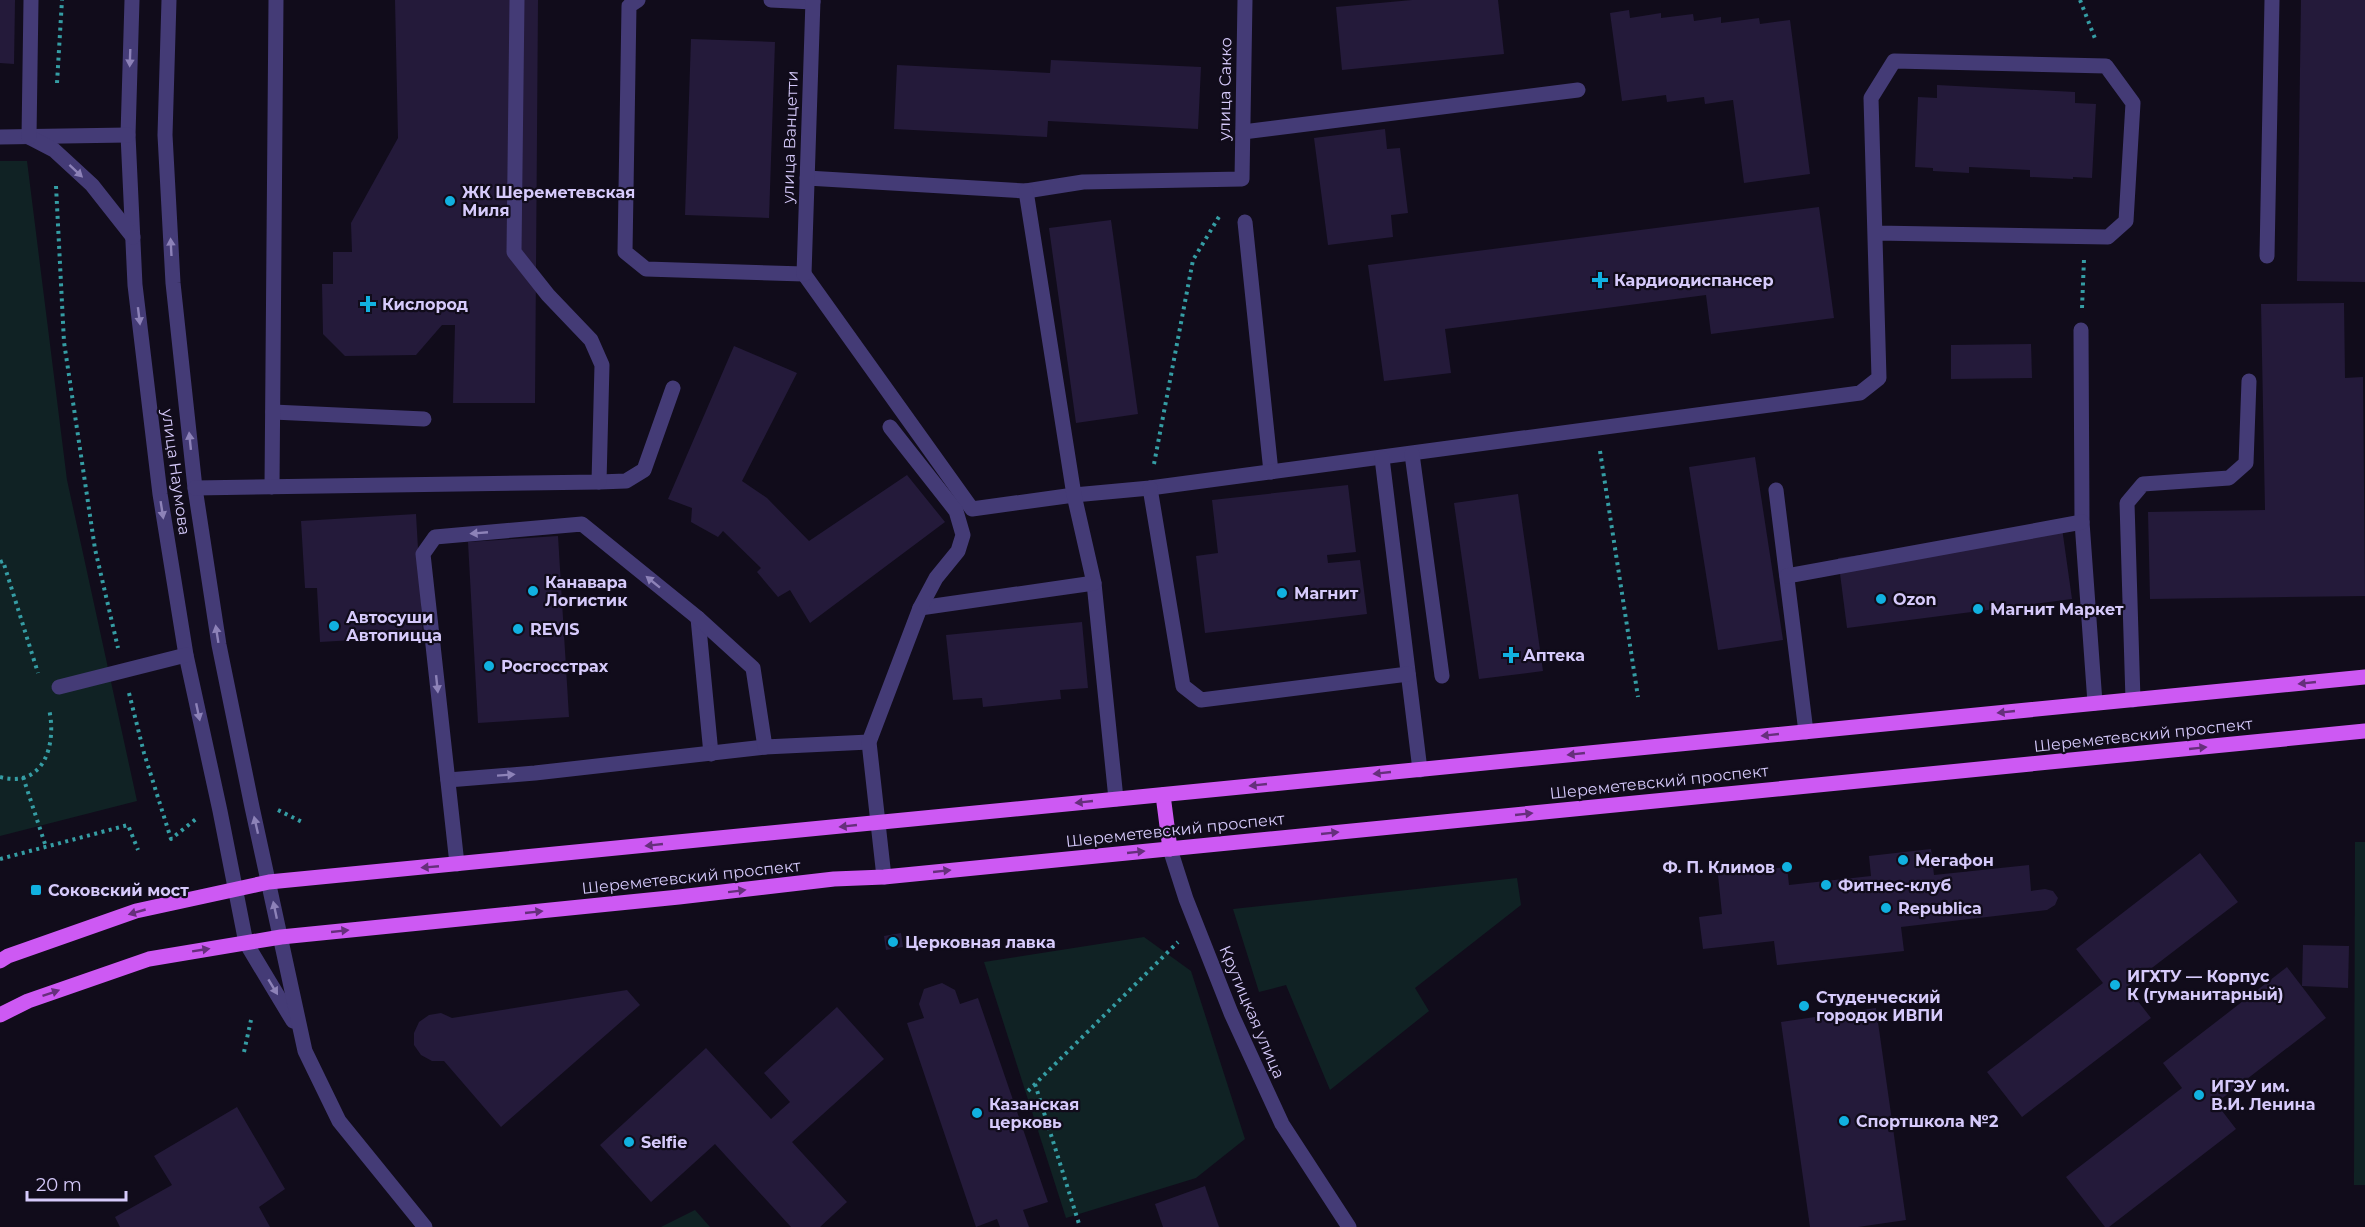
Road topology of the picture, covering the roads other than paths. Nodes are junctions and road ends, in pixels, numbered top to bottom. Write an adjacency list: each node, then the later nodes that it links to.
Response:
1 (31, 0): 14 (street)
2 (132, 0): 13 (street, улица Наумова, one-way to 13)
3 (169, 0): 34 (street, улица Наумова, one-way to 3)
4 (276, 0): 26 (street)
5 (517, 0): 32 (street)
6 (638, 0): 22 (street)
7 (771, 0): 10 (street)
8 (1245, 0): 12 (street, улица Сакко)
9 (2272, 0): 21 (street)
10 (813, 1): 16 (street, улица Ванцетти)
11 (1578, 90): 12 (street)
12 (1243, 132): 17 (street, улица Сакко)
13 (128, 135): 14 (street); 20 (street, улица Наумова)
14 (29, 136): 15 (street); 20 (street, one-way to 20)
15 (0, 137)
16 (807, 178): 17 (street); 22 (street, улица Ванцетти)
17 (1026, 191): 37 (street)
18 (1245, 222): 31 (street)
19 (1876, 233): 19 (street); 29 (street)
20 (133, 237): 43 (street, улица Наумова, one-way to 43)
21 (2267, 256)
22 (804, 274): 37 (street)
23 (2081, 330): 38 (street)
24 (2249, 381): 48 (street)
25 (672, 388): 32 (street)
26 (273, 412): 27 (street); 33 (street)
27 (424, 419)
28 (890, 427): 41 (street)
29 (1412, 454): 30 (street); 45 (street)
30 (1382, 458): 31 (street); 44 (street)
31 (1272, 472): 35 (street)
32 (599, 482): 33 (street)
33 (272, 487): 34 (street)
34 (195, 488): 63 (street, улица Наумова, one-way to 34)
35 (1150, 488): 37 (street); 44 (street)
36 (1776, 490): 39 (street)
37 (1074, 495): 40 (street)
38 (2082, 522): 39 (street); 49 (street)
39 (1786, 576): 51 (street)
40 (1094, 583): 41 (street); 58 (street)
41 (920, 608): 52 (street)
42 (698, 618): 53 (street); 54 (street); 56 (street, one-way to 56)
43 (186, 655): 47 (street); 64 (street, улица Наумова, one-way to 64)
44 (1408, 674): 55 (street)
45 (1442, 676)
46 (2365, 677): 48 (main road, one-way to 48)
47 (59, 687)
48 (2133, 700): 49 (main road)
49 (2095, 703): 51 (main road, one-way to 51)
50 (2365, 731): 60 (main road, Шереметевский проспект, one-way to 50)
51 (1806, 732): 55 (main road, one-way to 55)
52 (869, 742): 53 (street); 59 (street)
53 (765, 747): 54 (street)
54 (711, 754): 56 (street, one-way to 54)
55 (1420, 770): 57 (main road, one-way to 57)
56 (448, 780): 61 (street)
57 (1163, 795): 58 (main road); 60 (main road, Крутицкая улица)
58 (1116, 799): 59 (main road, one-way to 59)
59 (878, 823): 61 (main road, one-way to 61); 62 (street)
60 (1170, 849): 62 (main road, Шереметевский проспект, one-way to 60); 71 (street, Крутицкая улица)
61 (457, 864): 63 (main road, one-way to 63)
62 (884, 877): 65 (main road, Шереметевский проспект, one-way to 62)
63 (269, 882): 64 (main road); 65 (street, улица Наумова, one-way to 63)
64 (235, 889): 66 (street, улица Наумова); 67 (main road, one-way to 67)
65 (281, 937): 66 (main road, Шереметевский проспект); 69 (street, улица Наумова)
66 (246, 943): 68 (main road, Шереметевский проспект, one-way to 66); 69 (street, улица Наумова, one-way to 69)
67 (0, 961)
68 (0, 1015)
69 (299, 1032): 70 (street)
70 (425, 1227)
71 (1349, 1227)

